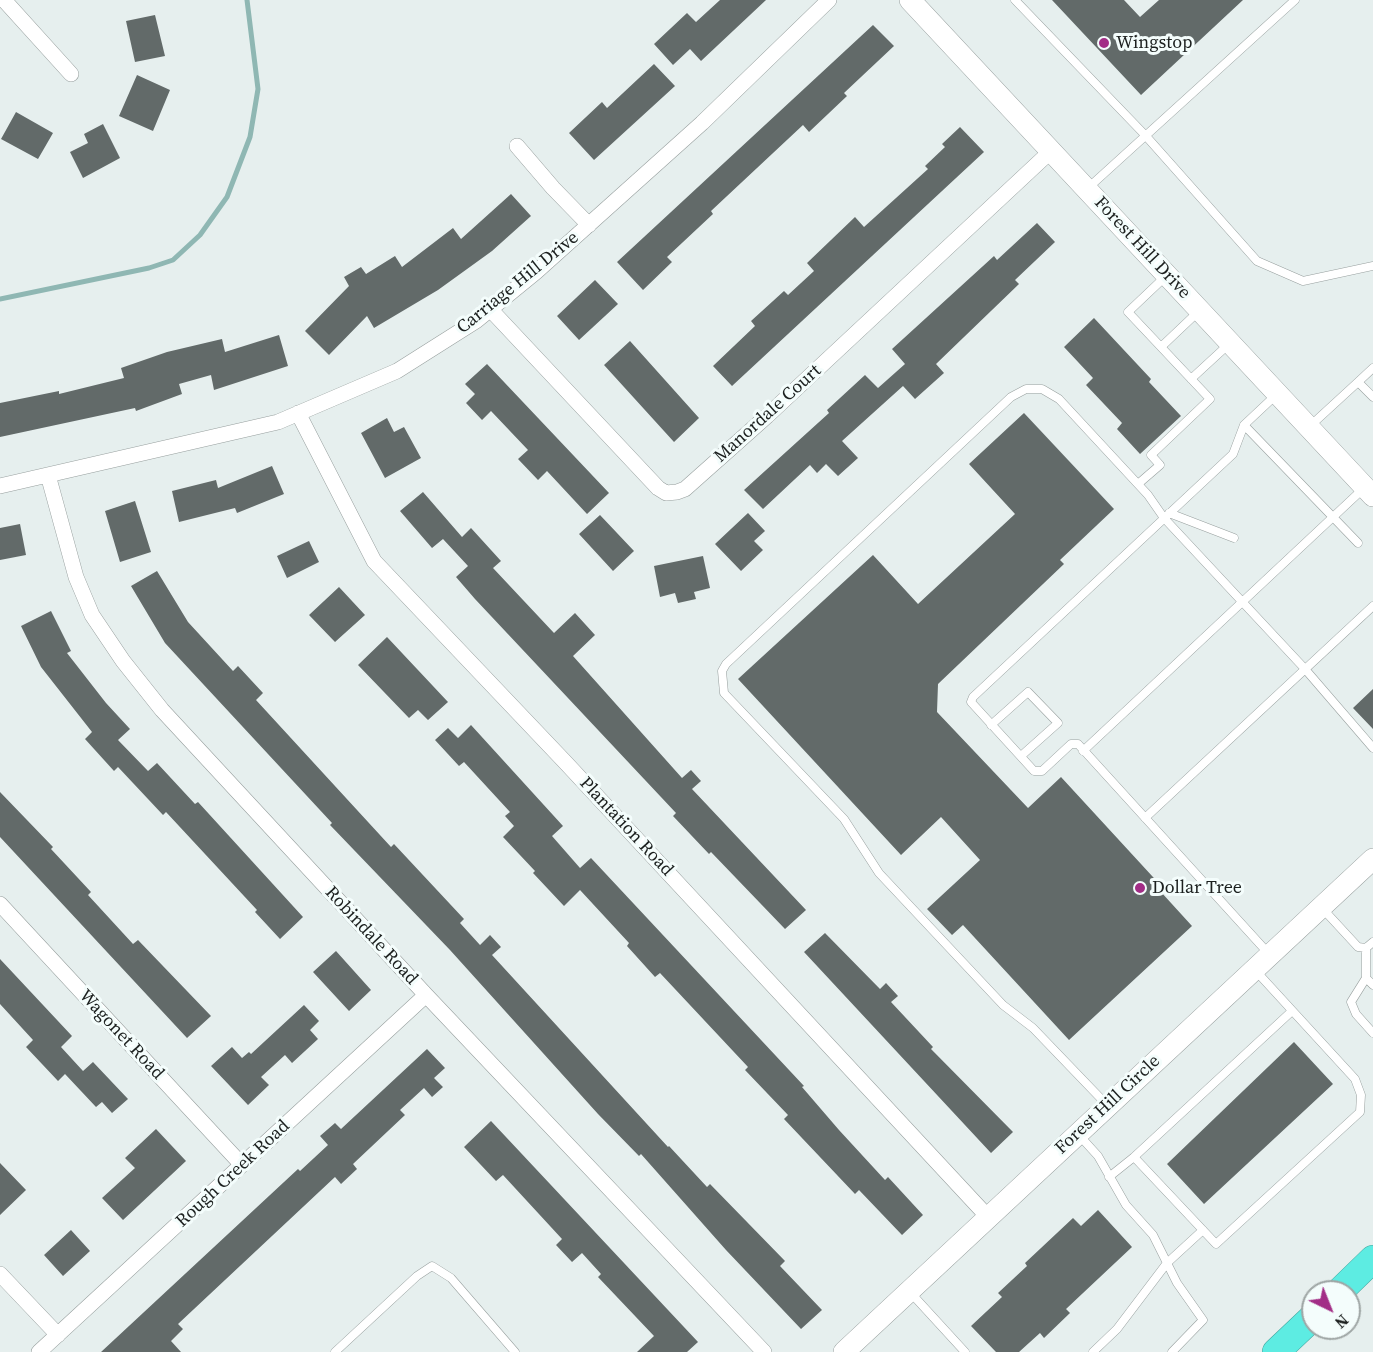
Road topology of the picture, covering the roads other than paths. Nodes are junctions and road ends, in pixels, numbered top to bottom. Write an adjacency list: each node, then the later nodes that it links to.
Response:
1 (4, 0): 6 (street)
2 (829, 0): 11 (street, Carriage Hill Drive)
3 (910, 0): 9 (street, Forest Hill Drive)
4 (1015, 0): 7 (lane)
5 (1295, 0): 7 (lane)
6 (71, 74)
7 (1146, 135): 10 (lane); 12 (lane)
8 (517, 146): 11 (street)
9 (1052, 151): 10 (street, Forest Hill Drive); 14 (street, Manordale Court)
10 (1087, 189): 13 (street, Forest Hill Drive)
11 (590, 225): 14 (street, Carriage Hill Drive)
12 (1373, 266)
13 (1167, 275): 15 (street, Forest Hill Drive); 17 (lane)
14 (490, 309): 23 (street, Carriage Hill Drive)
15 (1200, 310): 16 (street, Forest Hill Drive); 17 (lane)
16 (1230, 343): 19 (lane); 21 (street, Forest Hill Drive)
17 (1161, 347): 19 (lane)
18 (1373, 368): 20 (lane)
19 (1191, 380): 27 (lane)
20 (1358, 382): 22 (lane); 25 (lane)
21 (1278, 394): 24 (lane); 25 (street, Forest Hill Drive)
22 (1373, 397)
23 (298, 413): 26 (street, Carriage Hill Drive); 58 (street, Plantation Road)
24 (1244, 425): 30 (lane); 31 (lane)
25 (1309, 427): 29 (street, Forest Hill Drive)
26 (48, 475): 28 (street, Carriage Hill Drive); 50 (street, Robindale Road)
27 (1138, 484): 30 (lane); 53 (lane)
28 (0, 486)
29 (1369, 491): 31 (lane)
30 (1167, 516): 32 (lane); 34 (lane); 37 (lane)
31 (1333, 518): 33 (lane); 34 (lane)
32 (1234, 538)
33 (1358, 543)
34 (1242, 602): 36 (lane); 39 (lane)
35 (1373, 606): 36 (lane)
36 (1305, 669): 38 (lane); 41 (lane)
37 (991, 725): 40 (lane); 40 (lane)
38 (1373, 748)
39 (1083, 751): 40 (lane); 41 (lane)
40 (1021, 756)
41 (1145, 818): 47 (lane)
42 (1373, 860): 44 (street, Forest Hill Circle)
43 (0, 904): 56 (street, Wagonet Road)
44 (1321, 908): 46 (lane); 47 (street, Forest Hill Circle)
45 (1373, 942): 46 (lane)
46 (1366, 948): 48 (lane)
47 (1262, 962): 51 (lane); 53 (street, Forest Hill Circle)
48 (1366, 978): 49 (lane); 52 (lane)
49 (1373, 985)
50 (426, 995): 56 (street, Rough Creek Road); 71 (street, Robindale Road)
51 (1293, 1011): 55 (lane); 59 (lane)
52 (1373, 1033)
53 (1108, 1106): 54 (street, Forest Hill Circle)
54 (1078, 1133): 57 (lane); 58 (street, Forest Hill Circle)
55 (1134, 1157): 57 (lane); 59 (lane)
56 (242, 1165): 66 (street, Rough Creek Road)
57 (1109, 1177): 61 (lane)
58 (988, 1217): 64 (street, Forest Hill Circle)
59 (1203, 1230): 61 (lane)
60 (1373, 1259): 63 (highway)
61 (1167, 1263): 73 (lane); 74 (lane)
62 (0, 1274): 66 (street)
63 (1351, 1280)
64 (909, 1291): 67 (street, Forest Hill Circle); 72 (lane)
65 (1301, 1328): 75 (highway)
66 (58, 1335): 68 (street, Rough Creek Road)
67 (847, 1351)
68 (39, 1352)
69 (335, 1352): 70 (lane)
70 (515, 1352)
71 (764, 1352)
72 (965, 1352)
73 (1093, 1352)
74 (1172, 1352)
75 (1276, 1352)

